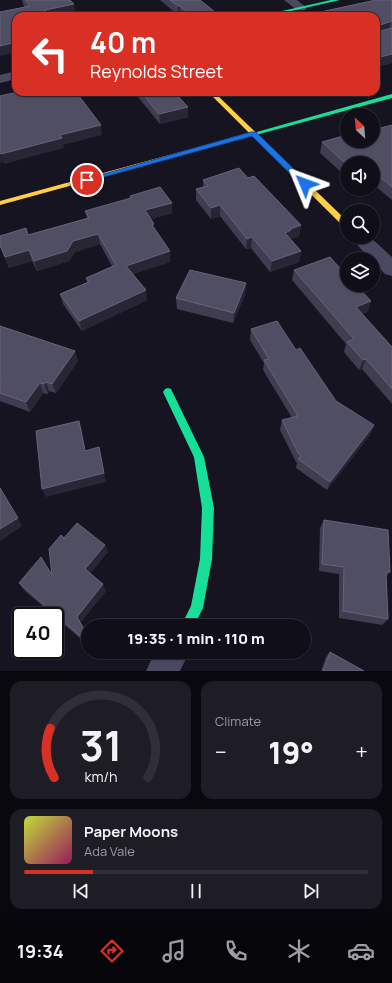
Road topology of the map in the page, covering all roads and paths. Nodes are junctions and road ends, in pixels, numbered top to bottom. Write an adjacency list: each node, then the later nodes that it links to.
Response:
1 (290, 0): 3 (street)
2 (338, 0): 3 (street)
3 (302, 8): 4 (street)
4 (282, 12)
5 (12, 76): 6 (street)
6 (0, 79)
7 (215, 96): 9 (street)
8 (392, 96): 9 (street)
9 (253, 134): 10 (street); 11 (street)
10 (0, 203)
11 (340, 218)
12 (366, 244): 13 (street)
13 (392, 269)
14 (168, 392): 15 (street)
15 (191, 619)
16 (168, 659): 17 (street)
17 (162, 671)

